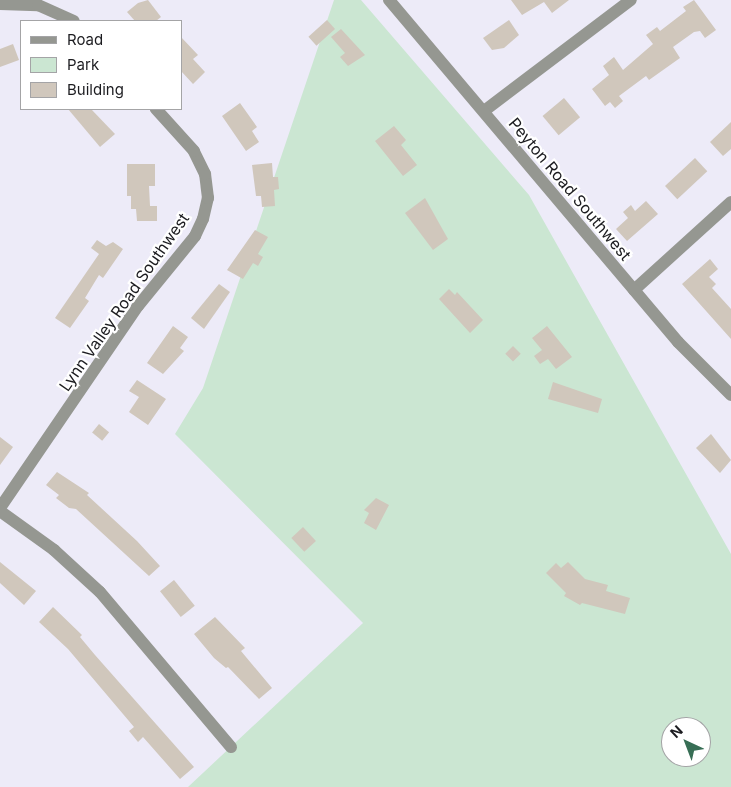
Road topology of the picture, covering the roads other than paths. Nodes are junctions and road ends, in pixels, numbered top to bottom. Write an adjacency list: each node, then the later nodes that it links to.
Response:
1 (389, 0): 6 (street, Peyton Road Southwest)
2 (631, 0): 6 (street)
3 (0, 4): 4 (street)
4 (72, 20)
5 (157, 110): 10 (street, Lynn Valley Road Southwest)
6 (484, 111): 8 (street, Peyton Road Southwest)
7 (731, 202): 8 (street)
8 (634, 290): 9 (street, Peyton Road Southwest)
9 (731, 395)
10 (0, 509): 11 (street, Lynn Valley Road Southwest)
11 (231, 747)

